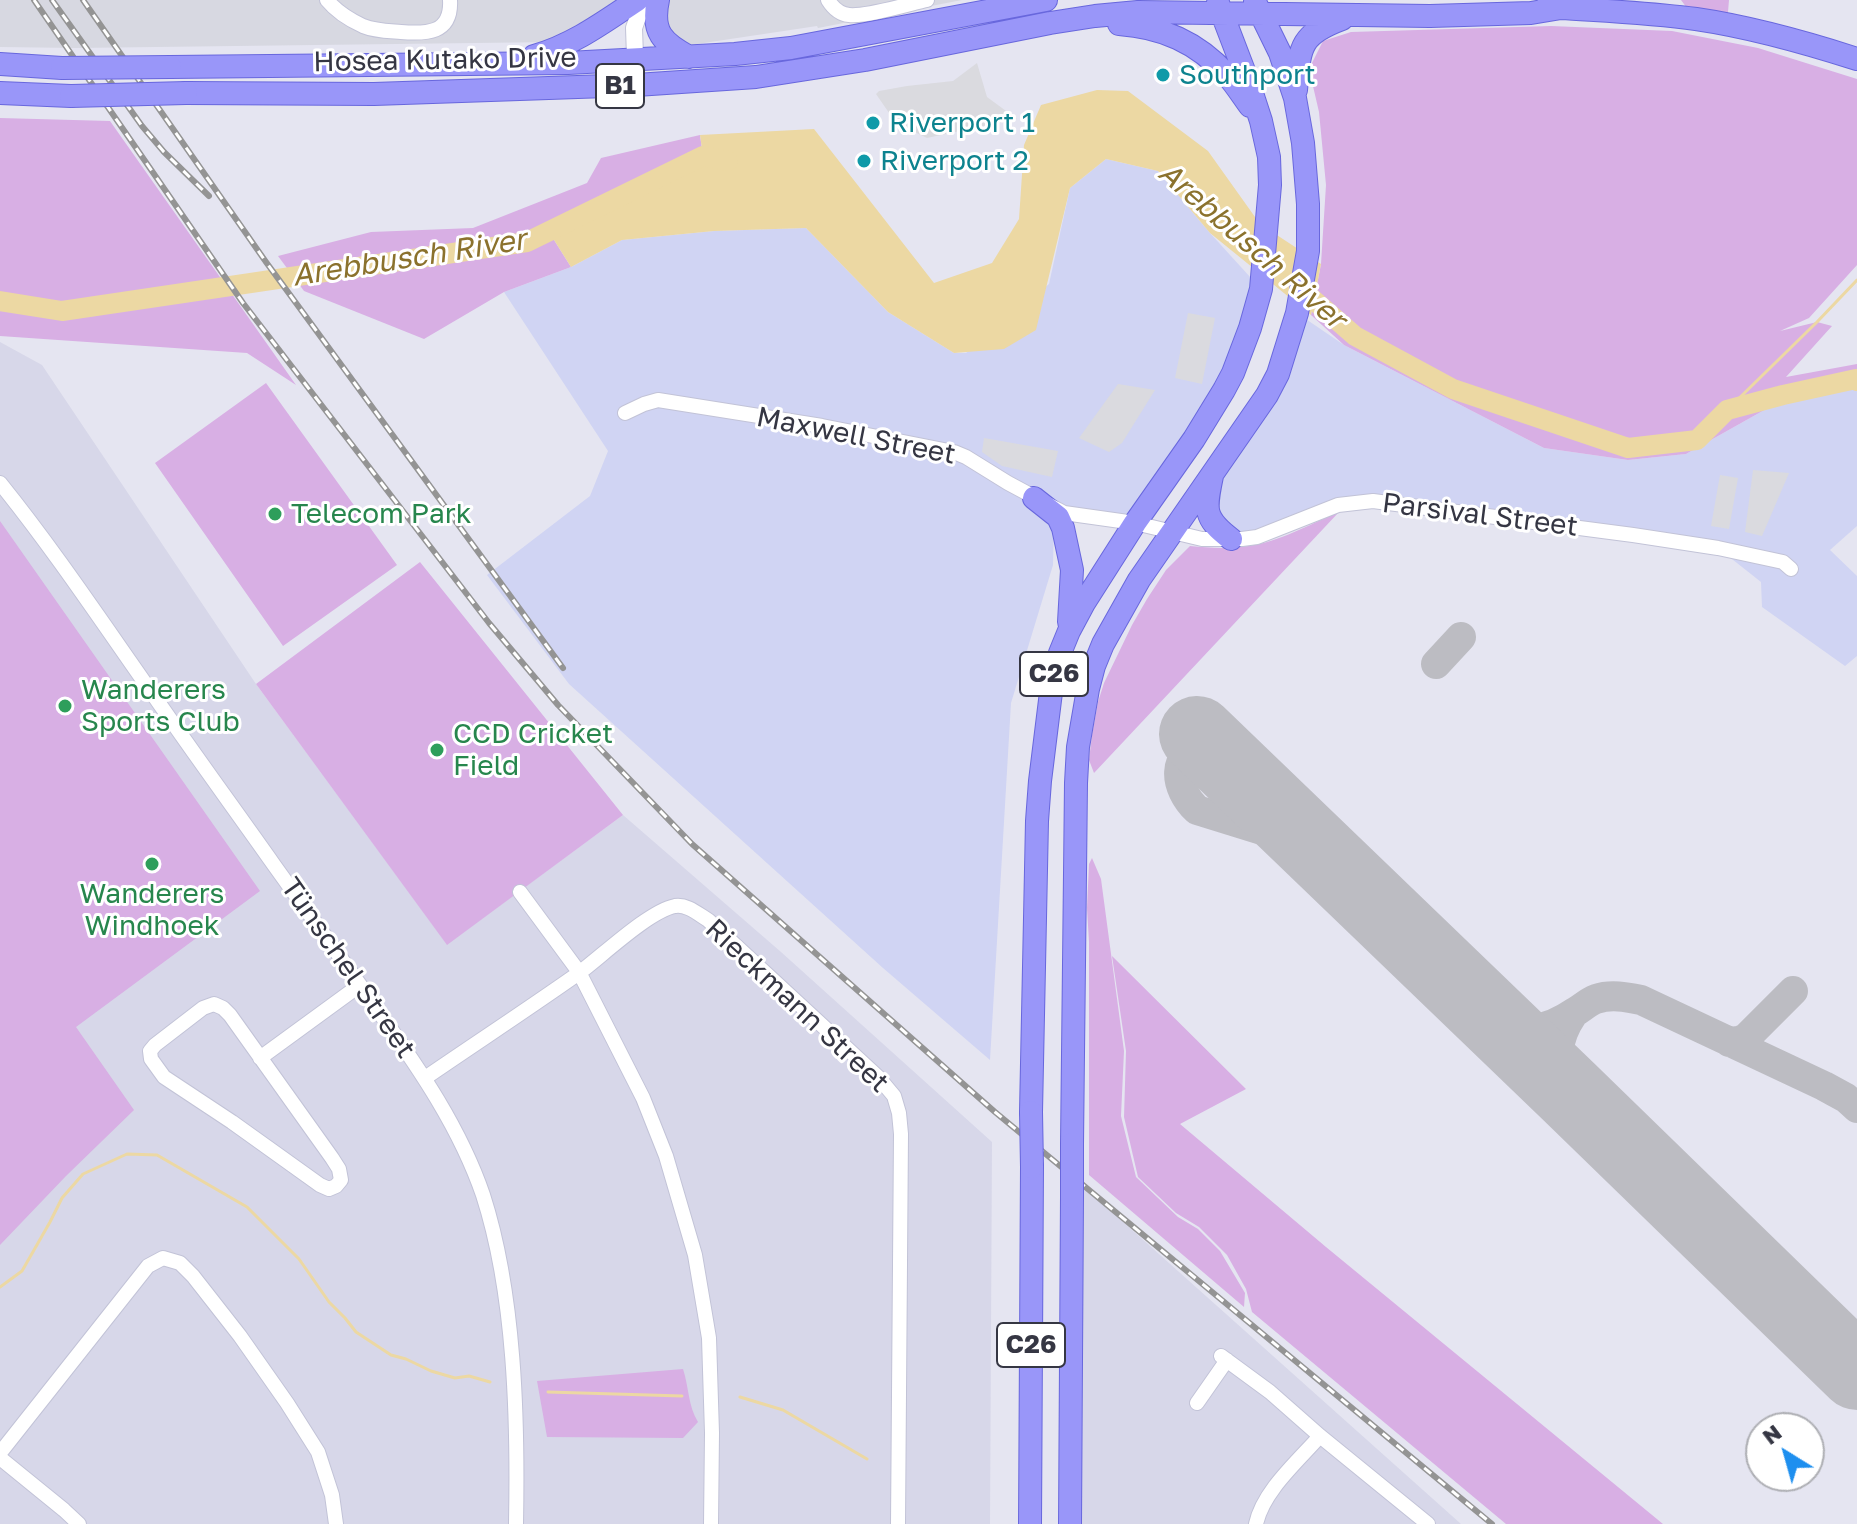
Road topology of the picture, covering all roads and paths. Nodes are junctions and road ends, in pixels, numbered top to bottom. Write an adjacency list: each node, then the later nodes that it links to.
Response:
1 (327, 0): 2 (street)
2 (450, 0)
3 (637, 0): 20 (main road)
4 (644, 0): 19 (street)
5 (658, 0): 17 (main road)
6 (828, 0): 7 (street)
7 (927, 0)
8 (1021, 0): 15 (main road)
9 (1046, 0): 15 (main road, Hosea Kutako Drive / B1)
10 (1460, 0): 13 (main road)
11 (1220, 6): 12 (main road, Hosea Kutako Drive); 16 (main road, Hosea Kutako Drive / B1); 25 (main road, C26)
12 (1257, 7): 14 (main road, Hosea Kutako Drive); 24 (main road, C26)
13 (1561, 8): 14 (main road, Hosea Kutako Drive); 18 (main road)
14 (1351, 16): 24 (main road)
15 (951, 17): 17 (main road, Hosea Kutako Drive / B1)
16 (1050, 23): 22 (main road, Hosea Kutako Drive / B1); 25 (main road)
17 (689, 57): 19 (main road, Hosea Kutako Drive / B1)
18 (1857, 59)
19 (635, 60): 20 (main road, Hosea Kutako Drive / B1); 22 (street)
20 (510, 63): 21 (main road, Hosea Kutako Drive / B1, bridge)
21 (0, 64)
22 (636, 85): 23 (main road, Hosea Kutako Drive / B1, bridge)
23 (0, 93)
24 (1295, 98): 27 (main road, C26)
25 (1261, 121): 30 (main road, C26)
26 (625, 413): 29 (street, Maxwell Street)
27 (1213, 471): 31 (main road, C26); 32 (main road)
28 (0, 483): 37 (street, Tünschel Street)
29 (1034, 498): 30 (street, Maxwell Street); 34 (main road)
30 (1135, 523): 31 (street, Maxwell Street); 34 (main road, C26)
31 (1171, 532): 32 (street, Parsival Street); 49 (main road, C26, bridge)
32 (1231, 539): 33 (street, Parsival Street)
33 (1791, 569)
34 (1069, 631): 48 (main road, C26, bridge)
35 (520, 892): 36 (street)
36 (579, 972): 39 (street, Rieckmann Street); 46 (street); 47 (street, Rieckmann Street)
37 (360, 985): 38 (street); 39 (street, Tünschel Street)
38 (260, 1058): 38 (street)
39 (425, 1078): 45 (street, Tünschel Street)
40 (1197, 1403): 41 (street)
41 (1320, 1436): 50 (street); 51 (street)
42 (0, 1456): 43 (street); 44 (street)
43 (79, 1524)
44 (336, 1524)
45 (516, 1524)
46 (711, 1524)
47 (898, 1524)
48 (1030, 1524)
49 (1070, 1524)
50 (1256, 1524)
51 (1428, 1524)

